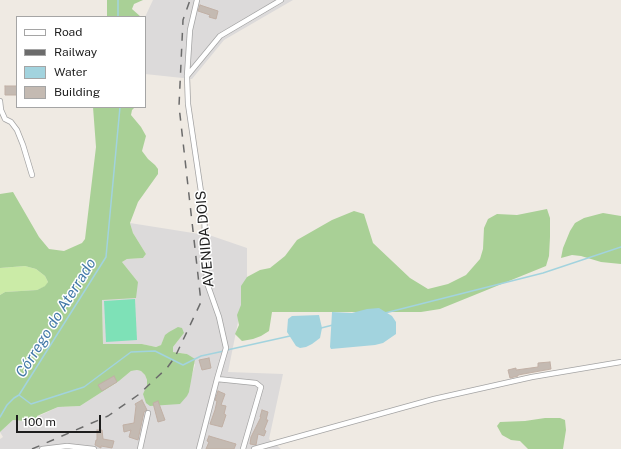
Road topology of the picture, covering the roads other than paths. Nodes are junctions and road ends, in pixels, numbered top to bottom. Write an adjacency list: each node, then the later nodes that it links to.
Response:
1 (197, 0): 3 (street, AVENIDA DOIS)
2 (281, 0): 3 (street)
3 (187, 76): 8 (street, AVENIDA DOIS)
4 (0, 101): 5 (street)
5 (0, 111): 6 (street)
6 (32, 175)
7 (621, 362): 16 (street)
8 (217, 380): 14 (street, AVENIDA DOIS); 15 (street)
9 (148, 413): 13 (street)
10 (84, 448): 11 (street); 12 (street)
11 (42, 449)
12 (94, 449)
13 (140, 449)
14 (199, 449)
15 (243, 449)
16 (254, 449)

